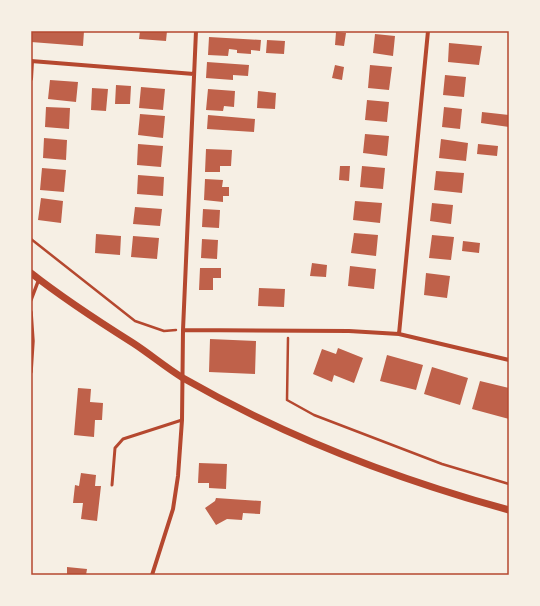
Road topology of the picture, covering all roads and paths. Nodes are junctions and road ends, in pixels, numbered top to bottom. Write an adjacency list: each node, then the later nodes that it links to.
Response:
1 (196, 31): 4 (street)
2 (428, 31): 13 (street)
3 (32, 61): 4 (street); 5 (street)
4 (194, 74): 11 (street)
5 (31, 79)
6 (31, 239): 11 (path)
7 (31, 273): 8 (street)
8 (39, 279): 9 (street); 16 (street)
9 (31, 300)
10 (31, 312): 15 (street)
11 (183, 330): 12 (street); 16 (street)
12 (288, 330): 13 (street); 19 (path)
13 (399, 334): 14 (street)
14 (509, 360)
15 (31, 372)
16 (181, 377): 17 (street); 20 (street)
17 (182, 420): 18 (lane); 21 (street)
18 (112, 484)
19 (509, 484)
20 (509, 510)
21 (152, 575)

